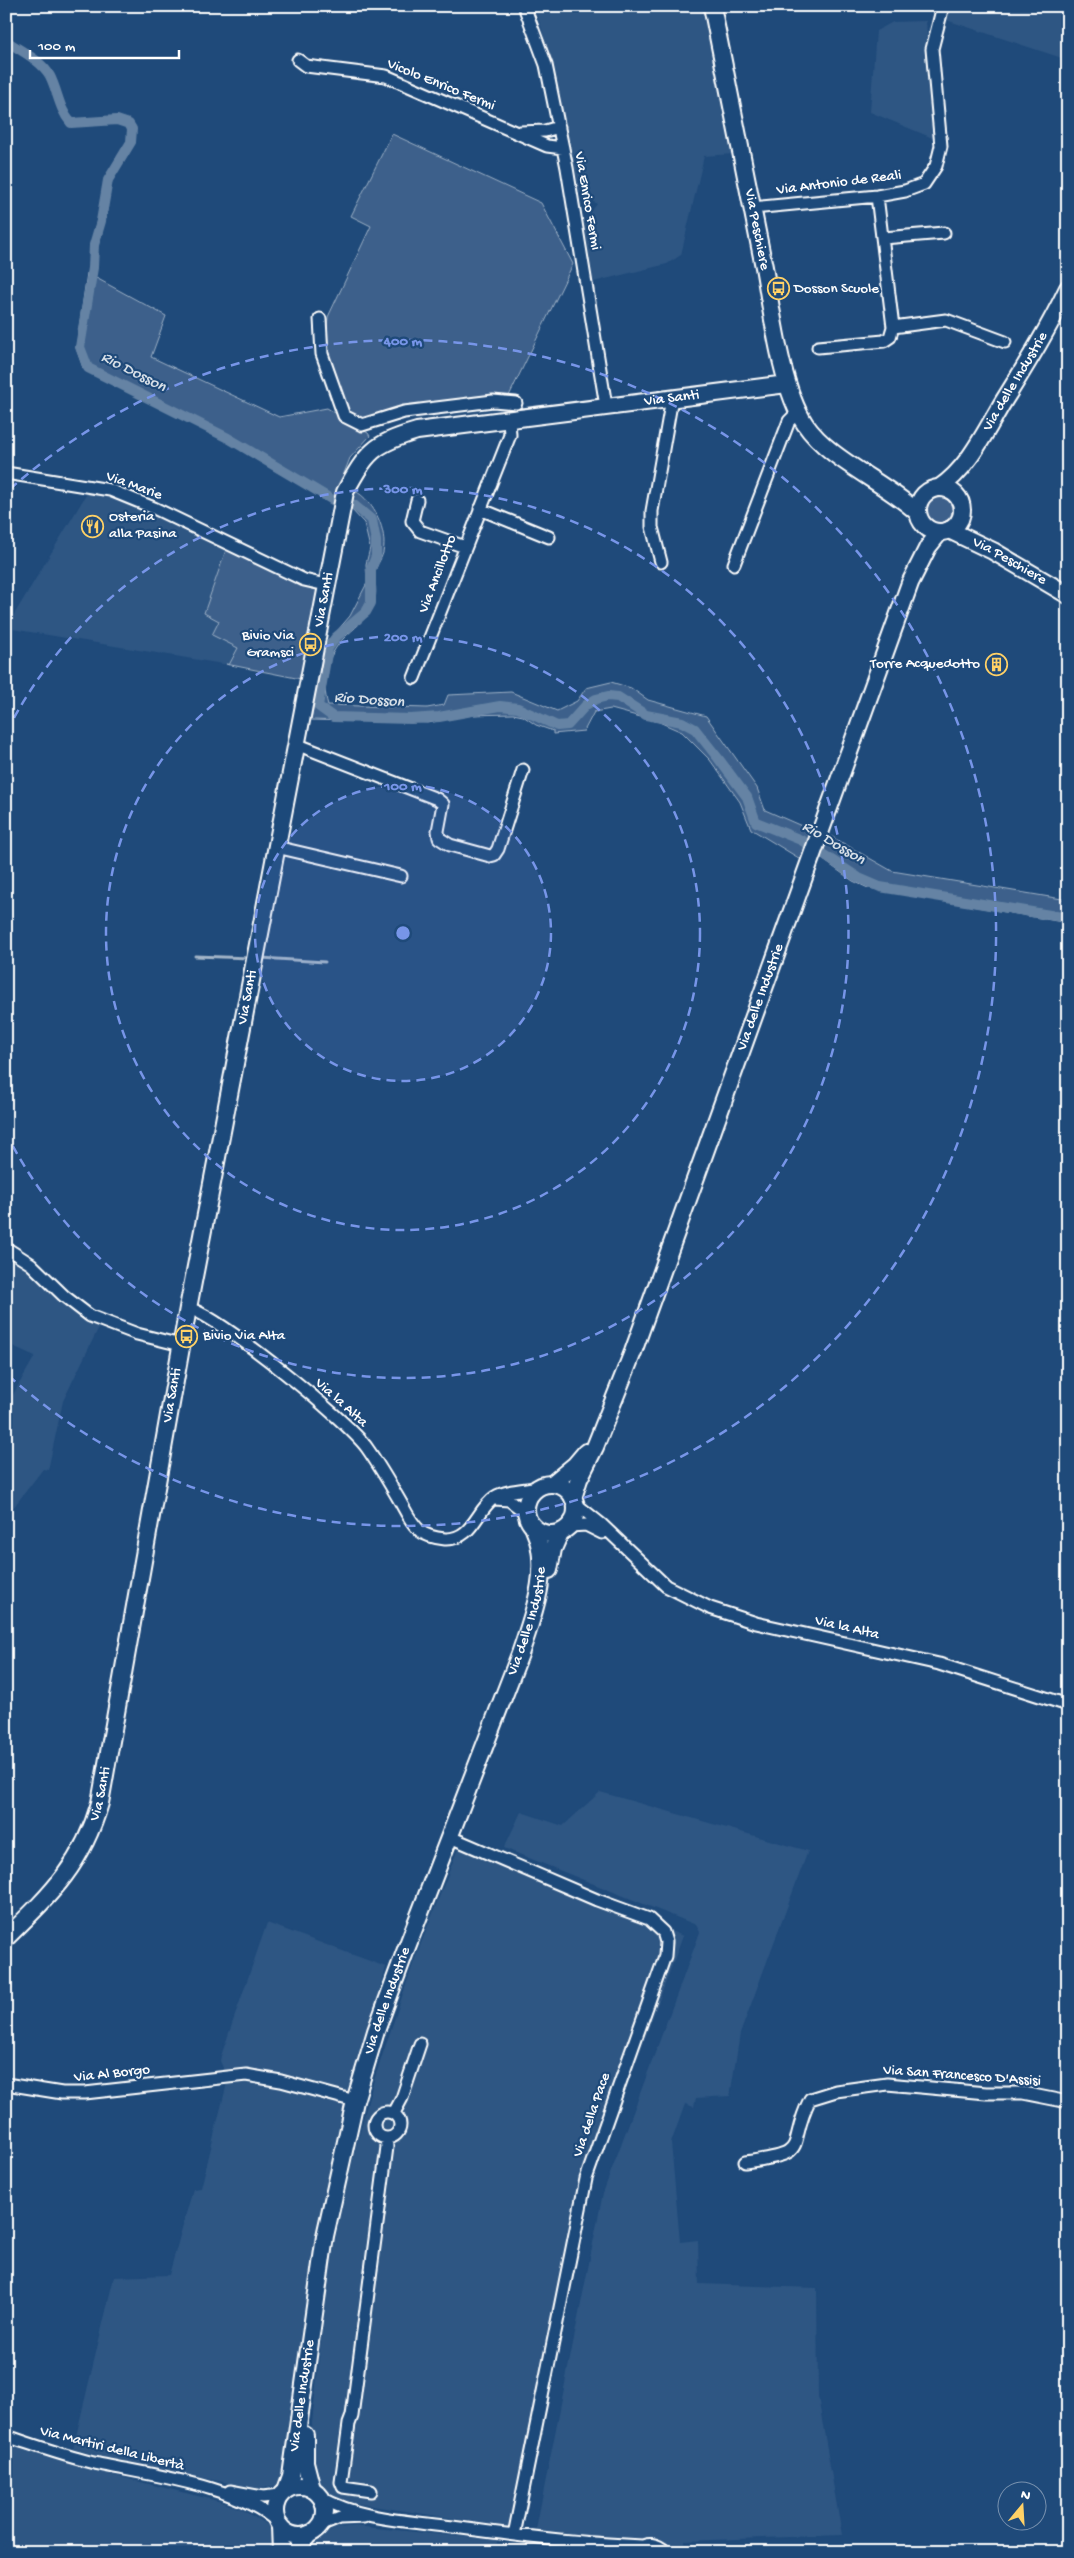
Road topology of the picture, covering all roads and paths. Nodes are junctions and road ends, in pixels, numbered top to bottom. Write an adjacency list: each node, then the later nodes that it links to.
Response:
1 (524, 6): 5 (street, Via Enrico Fermi)
2 (712, 6): 9 (main road, Via Peschiere)
3 (943, 6): 8 (street, Via Antonio de Reali)
4 (298, 60): 6 (street, Vicolo Enrico Fermi)
5 (559, 127): 6 (street, Vicolo Enrico Fermi); 7 (street, Via Enrico Fermi)
6 (513, 132): 7 (street, Vicolo Enrico Fermi)
7 (563, 148): 20 (street, Via Enrico Fermi)
8 (877, 196): 9 (street, Via Antonio de Reali); 11 (street)
9 (752, 208): 17 (main road, Via Peschiere)
10 (944, 233): 11 (street)
11 (883, 238): 14 (street)
12 (1068, 288): 23 (main road, Via delle Industrie)
13 (320, 319): 19 (street)
14 (893, 327): 15 (street); 16 (street)
15 (1005, 342)
16 (818, 347)
17 (788, 384): 18 (main road, Via Santi); 21 (main road, Via Peschiere)
18 (670, 398): 20 (main road, Via Santi); 35 (street)
19 (516, 403)
20 (606, 406): 22 (main road, Via Santi)
21 (798, 412): 25 (main road, Via Peschiere); 36 (street)
22 (509, 420): 29 (street, Via Ancillotto); 38 (main road, Via Santi)
23 (976, 447): 26 (main road, Via delle Industrie); 28 (main road, Via delle Industrie)
24 (6, 473): 38 (street, Via Marie)
25 (865, 473): 26 (main road); 30 (main road, Via Peschiere)
26 (932, 490): 28 (main road); 30 (main road)
27 (417, 500): 33 (street)
28 (961, 508): 31 (main road); 34 (main road)
29 (480, 509): 32 (street); 33 (street, Via Ancillotto)
30 (920, 519): 31 (main road); 37 (main road, Via delle Industrie)
31 (944, 531): 34 (main road, Via Peschiere); 37 (main road, Via delle Industrie)
32 (549, 537)
33 (465, 547): 40 (street, Via Ancillotto)
34 (993, 551): 39 (main road, Via Peschiere)
35 (661, 562)
36 (734, 564)
37 (910, 584): 48 (main road, Via delle Industrie)
38 (326, 585): 41 (main road, Via Santi)
39 (1068, 594)
40 (414, 678)
41 (296, 744): 42 (street); 43 (main road, Via Santi)
42 (524, 770)
43 (276, 847): 44 (street); 46 (main road, Via Santi)
44 (401, 876)
45 (6, 1248): 47 (street)
46 (188, 1308): 47 (main road, Via Santi); 50 (street, Via la Alta)
47 (182, 1345): 58 (main road, Via Santi)
48 (610, 1412): 49 (main road, Via delle Industrie); 51 (main road, Via delle Industrie)
49 (545, 1486): 50 (street); 51 (main road); 52 (main road)
50 (491, 1500): 52 (street)
51 (574, 1501): 54 (main road); 55 (street)
52 (525, 1512): 53 (main road)
53 (534, 1529): 54 (main road); 61 (main road, Via delle Industrie)
54 (565, 1529): 55 (street); 57 (main road, Via delle Industrie)
55 (632, 1555): 56 (street, Via la Alta)
56 (1068, 1705)
57 (456, 1840): 70 (main road, Via delle Industrie); 74 (street, Via della Pace)
58 (6, 1938)
59 (420, 2044): 63 (street)
60 (6, 2084): 61 (street, Via Al Borgo)
61 (355, 2101): 69 (main road, Via delle Industrie)
62 (1068, 2102): 65 (street, Via San Francesco D'Assisi)
63 (394, 2113): 64 (street); 64 (street)
64 (386, 2138): 68 (street)
65 (745, 2162)
66 (7, 2438): 67 (street, Via Martiri della Libertà)
67 (211, 2489): 69 (street, Via Martiri della Libertà); 72 (street, Via Martiri della Libertà)
68 (370, 2490)
69 (283, 2493): 70 (main road); 72 (main road)
70 (316, 2493): 71 (street); 73 (main road)
71 (371, 2516): 73 (street); 74 (street)
72 (279, 2525): 73 (main road); 77 (main road)
73 (315, 2530): 78 (main road)
74 (514, 2535): 75 (street)
75 (608, 2544): 76 (street); 79 (street)
76 (638, 2549): 80 (street)
77 (281, 2552)
78 (295, 2552)
79 (618, 2552)
80 (666, 2552)

